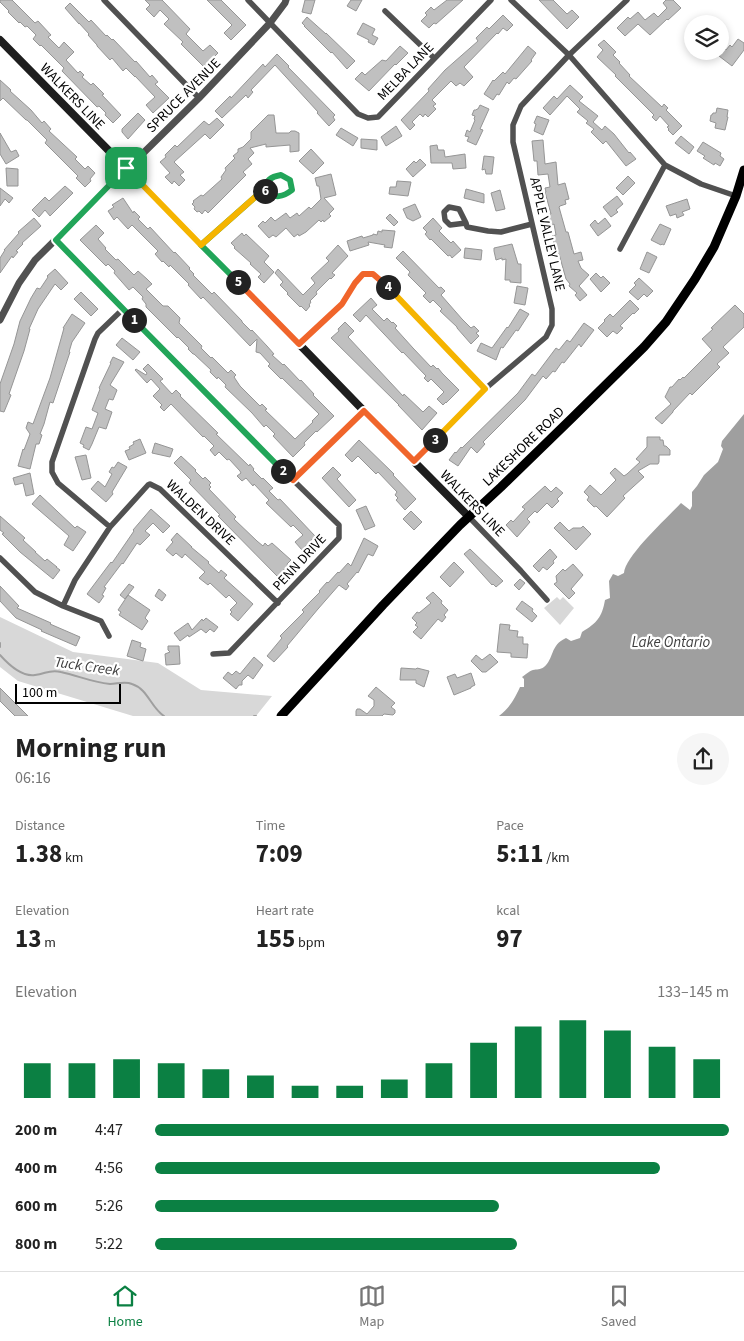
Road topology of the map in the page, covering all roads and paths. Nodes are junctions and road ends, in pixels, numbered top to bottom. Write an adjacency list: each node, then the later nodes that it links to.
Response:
1 (104, 0): 12 (street)
2 (248, 0): 8 (street, MELBA LANE)
3 (286, 0): 8 (street, SPRUCE AVENUE)
4 (490, 0): 11 (street, MELBA LANE)
5 (511, 0): 10 (street)
6 (627, 0): 10 (street, APPLE VALLEY LANE)
7 (386, 12): 11 (street)
8 (270, 23): 11 (street, MELBA LANE); 12 (street, SPRUCE AVENUE)
9 (0, 40): 14 (main road, WALKERS LINE)
10 (569, 55): 13 (street); 19 (street, APPLE VALLEY LANE)
11 (434, 58)
12 (199, 98): 14 (street, SPRUCE AVENUE)
13 (665, 165): 17 (street); 22 (street)
14 (126, 168): 20 (street, SPRUCE AVENUE); 21 (main road, WALKERS LINE)
15 (744, 170): 17 (main road, LAKESHORE ROAD)
16 (263, 190): 16 (street); 21 (street)
17 (736, 196): 30 (main road, LAKESHORE ROAD)
18 (466, 223): 19 (street)
19 (532, 224): 26 (street, APPLE VALLEY LANE)
20 (56, 240): 23 (street, PENN DRIVE); 24 (street, SPRUCE AVENUE)
21 (201, 245): 25 (main road, WALKERS LINE)
22 (620, 249)
23 (123, 309): 29 (street, PENN DRIVE); 31 (street)
24 (0, 320)
25 (299, 344): 26 (street); 27 (main road, WALKERS LINE)
26 (485, 389): 28 (street, APPLE VALLEY LANE)
27 (364, 411): 28 (main road, WALKERS LINE); 29 (street)
28 (414, 461): 30 (main road, WALKERS LINE)
29 (293, 480): 34 (street, PENN DRIVE)
30 (468, 516): 33 (street, WALKERS LINE); 38 (main road, LAKESHORE ROAD)
31 (110, 527): 34 (street, WALDEN DRIVE); 35 (street, WALDEN DRIVE)
32 (0, 558): 35 (street)
33 (547, 600)
34 (278, 603): 37 (street, PENN DRIVE)
35 (63, 606): 36 (street)
36 (110, 636)
37 (213, 654)
38 (281, 716)

